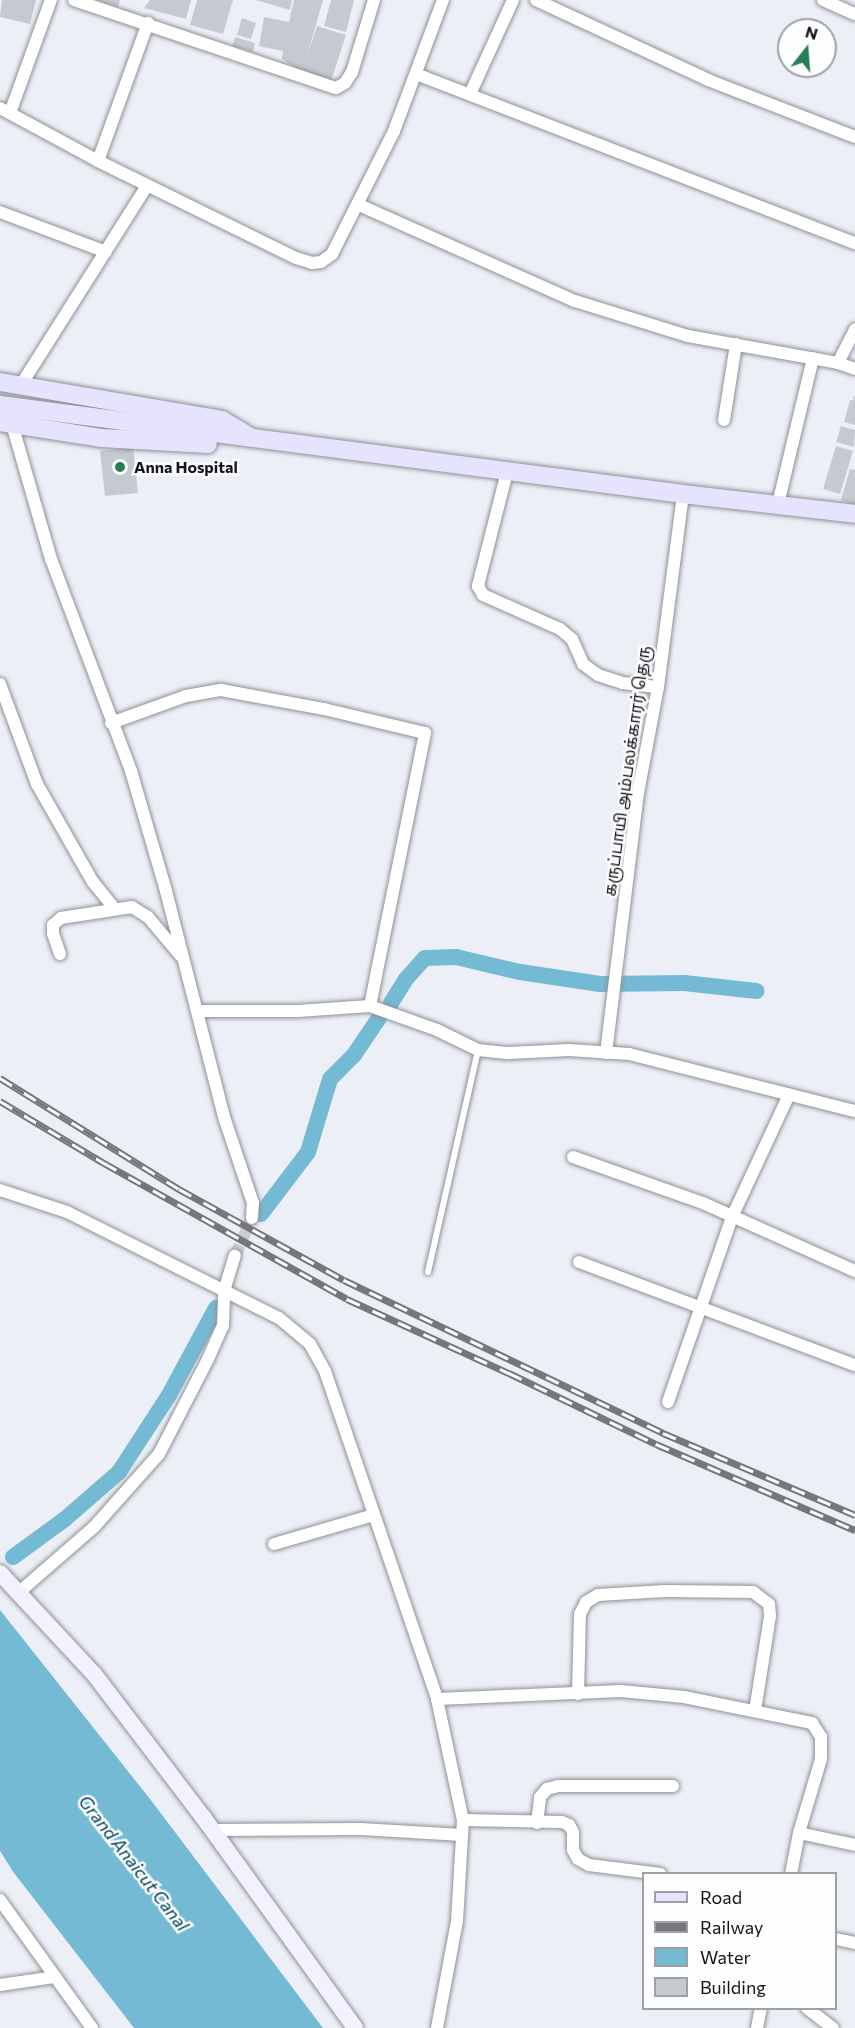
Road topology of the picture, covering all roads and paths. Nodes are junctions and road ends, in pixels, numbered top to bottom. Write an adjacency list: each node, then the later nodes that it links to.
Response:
1 (51, 0): 12 (street)
2 (74, 0): 9 (street)
3 (374, 0): 9 (street)
4 (442, 0): 10 (street)
5 (513, 0): 11 (street)
6 (536, 0): 13 (street)
7 (823, 0): 8 (street)
8 (855, 14)
9 (148, 23): 14 (street)
10 (416, 74): 11 (street); 16 (street)
11 (470, 94): 18 (street)
12 (5, 110): 14 (street)
13 (855, 137)
14 (98, 161): 15 (street)
15 (147, 186): 16 (street); 19 (street)
16 (359, 205): 21 (street)
17 (0, 212): 19 (street)
18 (855, 243)
19 (106, 252): 26 (street)
20 (855, 329): 23 (street)
21 (736, 344): 22 (street); 28 (street)
22 (813, 358): 23 (street); 33 (street)
23 (838, 363): 24 (street)
24 (855, 369)
25 (0, 382): 26 (main road)
26 (21, 386): 30 (main road)
27 (0, 405): 30 (main road)
28 (724, 420)
29 (6, 423): 30 (main road); 37 (street)
30 (255, 439): 31 (main road)
31 (507, 472): 32 (main road); 36 (street)
32 (683, 494): 33 (main road); 36 (street, கருப்பாயி அம்பலக்காரர் தெரு)
33 (778, 504): 34 (main road)
34 (855, 514)
35 (0, 684): 38 (street)
36 (658, 687): 44 (street, கருப்பாயி அம்பலக்காரர் தெரு)
37 (111, 723): 40 (street); 41 (street)
38 (115, 909): 39 (street); 40 (street)
39 (60, 954)
40 (182, 958): 42 (street)
41 (370, 1006): 42 (street); 43 (street)
42 (197, 1011): 50 (street)
43 (478, 1050): 44 (street); 54 (lane)
44 (606, 1053): 45 (street)
45 (789, 1095): 46 (street); 49 (street)
46 (855, 1112)
47 (573, 1157): 49 (street)
48 (0, 1190): 55 (street)
49 (732, 1216): 53 (street); 56 (street)
50 (252, 1218)
51 (235, 1256): 55 (street)
52 (579, 1262): 56 (street)
53 (855, 1271)
54 (428, 1272)
55 (224, 1291): 59 (street); 62 (street)
56 (699, 1307): 57 (street); 58 (street)
57 (855, 1365)
58 (668, 1402)
59 (374, 1515): 60 (street); 64 (street)
60 (274, 1544)
61 (0, 1573): 62 (main road)
62 (17, 1594): 69 (main road)
63 (578, 1694): 64 (street); 65 (street); 65 (street)
64 (437, 1699): 67 (street)
65 (755, 1711): 70 (street)
66 (674, 1786): 68 (street)
67 (463, 1820): 68 (street); 71 (street)
68 (537, 1823): 73 (street)
69 (213, 1830): 71 (street); 83 (main road)
70 (799, 1833): 72 (street); 74 (street)
71 (462, 1835): 84 (street)
72 (855, 1845)
73 (642, 1872)
74 (791, 1872)
75 (0, 1900): 78 (street)
76 (837, 1939): 77 (street)
77 (855, 1943)
78 (55, 1977): 79 (street); 82 (street)
79 (0, 1985)
80 (761, 2010): 85 (street)
81 (810, 2010): 86 (street)
82 (92, 2028)
83 (355, 2028)
84 (437, 2028)
85 (757, 2028)
86 (833, 2028)

